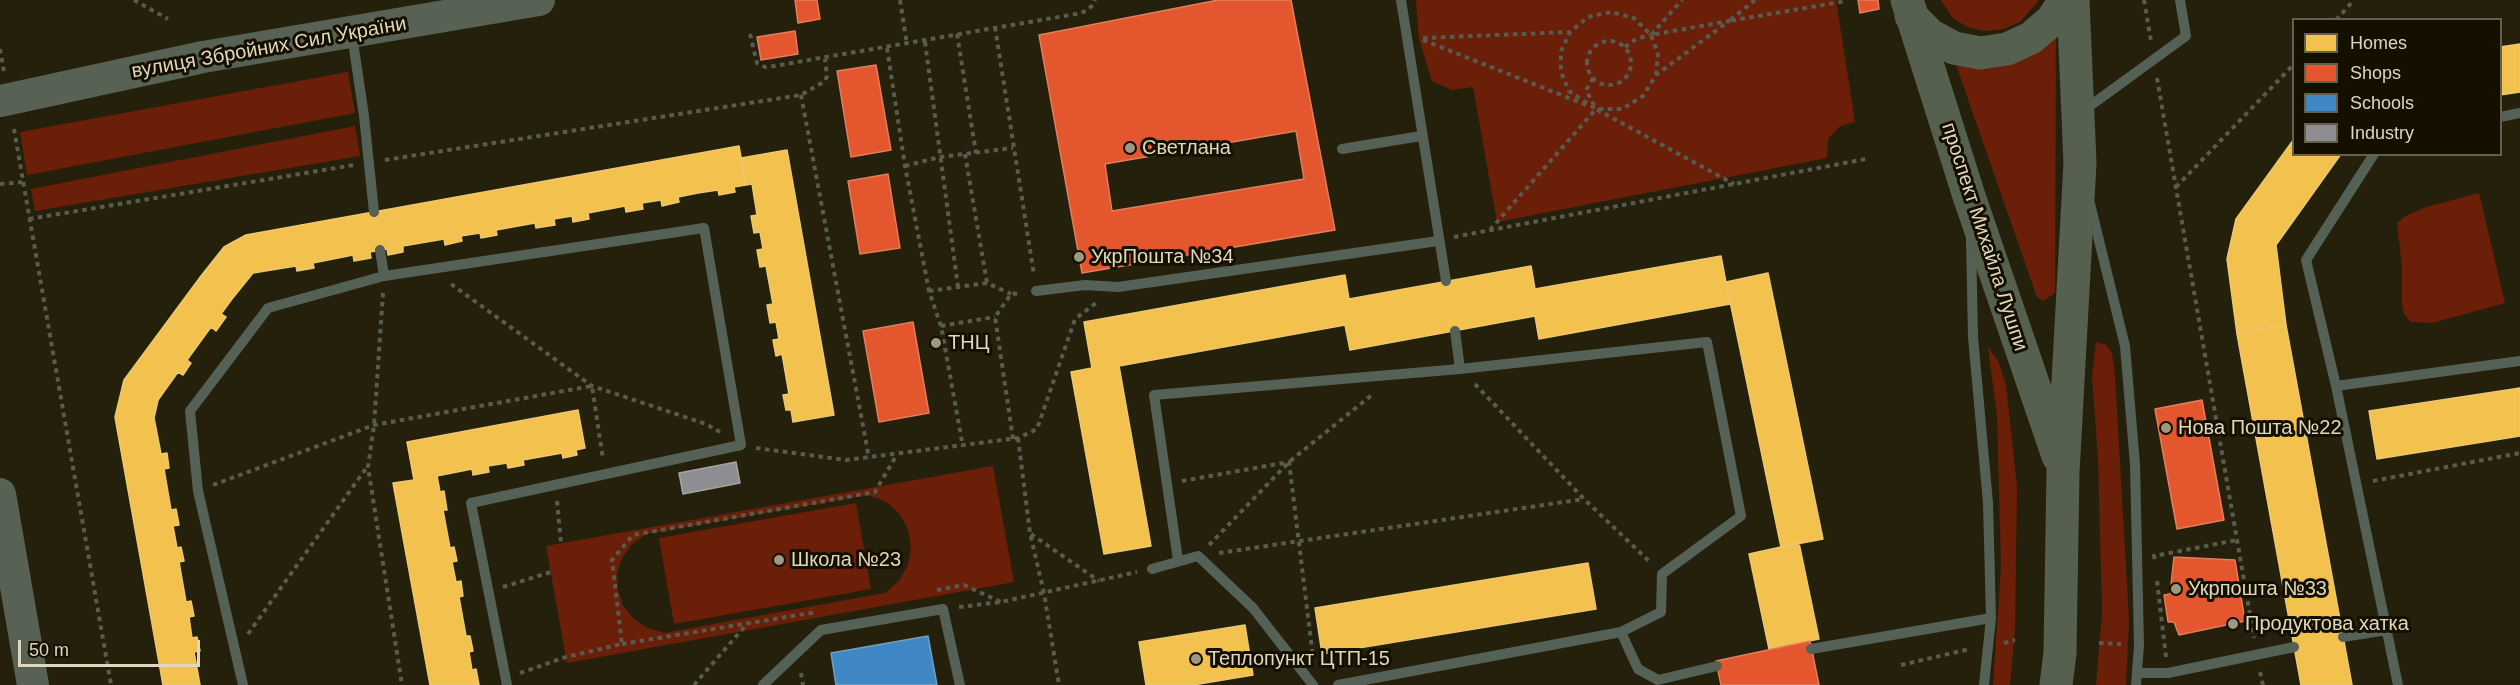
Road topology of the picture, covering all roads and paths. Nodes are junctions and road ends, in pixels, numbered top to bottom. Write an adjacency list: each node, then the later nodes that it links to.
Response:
1 (134, 0): 16 (path)
2 (539, 0): 19 (street, вулиця Збройних Сил України)
3 (900, 0): 25 (path)
4 (1095, 0): 18 (path)
5 (1401, 0): 41 (lane)
6 (1682, 0): 23 (path)
7 (1755, 0): 17 (path)
8 (2065, 0): 14 (main road)
9 (2073, 0): 37 (main road, проспект Михайла Лушпи)
10 (2144, 0): 30 (path)
11 (2180, 0): 30 (lane)
12 (2354, 0): 15 (path)
13 (1846, 1): 17 (path)
14 (1909, 8): 56 (main road, проспект Михайла Лушпи)
15 (2338, 18)
16 (168, 19)
17 (1729, 21): 23 (path); 32 (path)
18 (995, 27): 22 (path); 42 (path)
19 (351, 32): 34 (street, вулиця Збройних Сил України); 49 (lane)
20 (1570, 32): 23 (path); 36 (path); 36 (path)
21 (750, 33): 29 (path)
22 (957, 34): 24 (path); 44 (path)
23 (1651, 35): 26 (path); 32 (path)
24 (925, 42): 25 (path); 47 (path)
25 (907, 45): 28 (path)
26 (1625, 47): 33 (path); 33 (path)
27 (0, 48): 34 (path)
28 (887, 48): 29 (path); 51 (path)
29 (825, 59): 35 (path)
30 (2154, 59): 37 (lane); 55 (path)
31 (2292, 66): 55 (path)
32 (1656, 75): 36 (path)
33 (1593, 78): 36 (path)
34 (2, 86)
35 (801, 95): 49 (path); 86 (path)
36 (1596, 109): 54 (path); 59 (path)
37 (2080, 112): 50 (main road, проспект Михайла Лушпи)
38 (2520, 113): 39 (lane)
39 (2502, 117)
40 (14, 129): 52 (path)
41 (1421, 136): 43 (lane); 60 (lane)
42 (1013, 148): 44 (path); 69 (path)
43 (1342, 149)
44 (976, 153): 45 (path)
45 (965, 154): 47 (path); 65 (path)
46 (2373, 156): 78 (lane)
47 (940, 157): 51 (path); 66 (path)
48 (1866, 159): 54 (path)
49 (368, 163): 57 (lane); 58 (path)
50 (2080, 163): 89 (main road, проспект Михайла Лушпи); 126 (lane)
51 (904, 166): 68 (path)
52 (24, 182): 53 (path); 58 (path)
53 (0, 183)
54 (1735, 185): 59 (path)
55 (2176, 188): 98 (path)
56 (1969, 196): 89 (main road, проспект Михайла Лушпи); 112 (lane)
57 (374, 212)
58 (29, 219): 131 (path)
59 (1490, 230): 60 (path)
60 (1438, 241): 64 (lane); 67 (lane)
61 (380, 250): 63 (lane)
62 (431, 269): 63 (lane); 77 (path); 82 (lane)
63 (384, 276): 79 (path); 94 (lane)
64 (1446, 281)
65 (987, 283): 66 (path); 70 (path)
66 (958, 287): 68 (path)
67 (1118, 287): 69 (lane); 80 (path)
68 (929, 291): 72 (path)
69 (1036, 291): 70 (path)
70 (1011, 294): 71 (path)
71 (995, 317): 72 (path); 81 (path)
72 (941, 326): 83 (path)
73 (1455, 331): 75 (lane)
74 (2520, 361): 78 (lane)
75 (1460, 369): 76 (lane); 96 (path); 106 (lane)
76 (1398, 374): 87 (path); 91 (lane)
77 (592, 386): 79 (path); 82 (path); 90 (path)
78 (2336, 386): 92 (lane)
79 (374, 425): 88 (path); 94 (path)
80 (1018, 438): 81 (path); 97 (path)
81 (1013, 439): 83 (path)
82 (741, 446): 86 (path); 90 (lane)
83 (963, 447): 85 (path)
84 (2520, 453): 92 (path)
85 (896, 456): 86 (path); 128 (path)
86 (869, 458)
87 (1289, 462): 91 (path); 99 (path); 101 (path)
88 (368, 467): 121 (path); 133 (path)
89 (2063, 472): 141 (main road, проспект Михайла Лушпи)
90 (605, 474): 93 (lane)
91 (1167, 483): 102 (lane)
92 (2357, 483): 114 (lane)
93 (555, 485): 100 (path); 109 (lane)
94 (198, 491): 121 (lane)
95 (0, 494): 130 (street)
96 (1584, 499): 99 (path); 106 (path)
97 (1030, 533): 108 (path); 110 (path)
98 (2237, 540): 103 (path); 122 (path)
99 (1300, 541): 101 (path); 123 (path)
100 (561, 543)
101 (1198, 556): 102 (lane); 138 (lane)
102 (1178, 560): 104 (lane)
103 (2156, 568)
104 (1152, 569): 108 (path)
105 (550, 572): 109 (path)
106 (1662, 574): 115 (lane)
107 (2157, 579): 127 (path)
108 (1100, 581): 110 (path)
109 (488, 592): 128 (lane)
110 (1044, 593): 111 (path); 137 (path)
111 (943, 609): 135 (lane); 136 (lane)
112 (1991, 618): 118 (lane); 120 (lane)
113 (747, 624): 134 (path)
114 (2387, 630): 116 (lane); 144 (lane)
115 (1621, 632): 129 (lane); 139 (lane)
116 (2343, 637)
117 (2015, 640): 118 (path)
118 (1989, 645): 124 (path); 140 (lane)
119 (2295, 647): 122 (lane)
120 (1811, 649)
121 (236, 650): 132 (lane)
122 (2257, 653): 127 (lane); 143 (path)
123 (1314, 663)
124 (1901, 664)
125 (1717, 666): 129 (lane)
126 (2139, 673): 127 (lane); 142 (lane)
127 (2168, 673)
128 (506, 681)
129 (1658, 683)
130 (33, 685)
131 (111, 685)
132 (243, 685)
133 (402, 685)
134 (694, 685)
135 (763, 685)
136 (960, 685)
137 (1059, 685)
138 (1313, 685)
139 (1338, 685)
140 (1984, 685)
141 (2056, 685)
142 (2136, 685)
143 (2263, 685)
144 (2398, 685)

